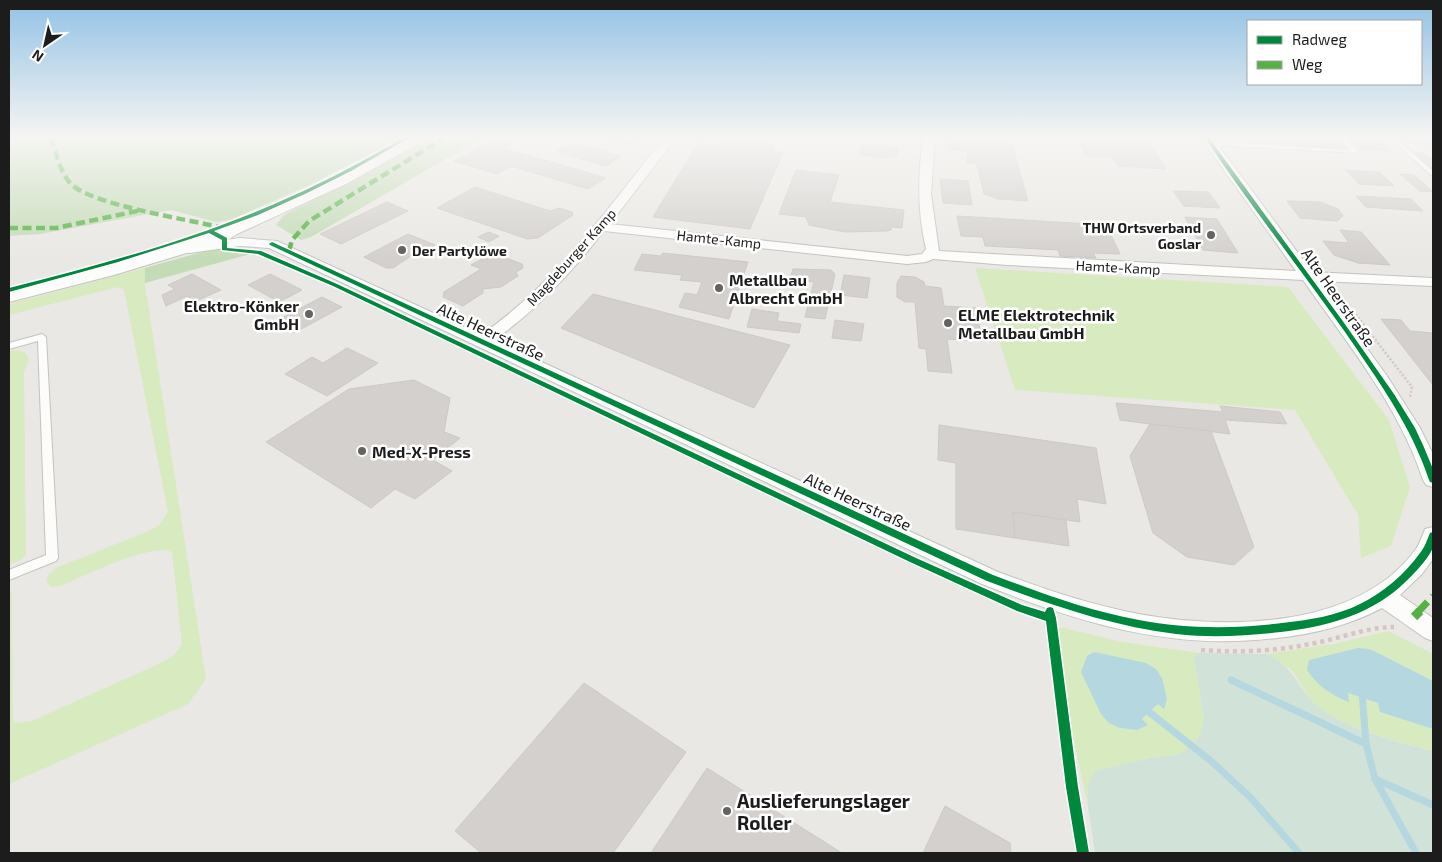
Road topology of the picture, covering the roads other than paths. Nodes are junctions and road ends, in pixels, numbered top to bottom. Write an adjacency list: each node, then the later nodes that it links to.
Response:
1 (347, 178): 5 (street)
2 (639, 178): 6 (street, Magdeburger Kamp)
3 (925, 178): 10 (street)
4 (1236, 178): 11 (street, Alte Heerstraße)
5 (238, 227): 7 (street, Alte Heerstraße); 8 (street, Alte Heerstraße); 9 (street)
6 (601, 227): 10 (street, Hamte-Kamp); 14 (street, Magdeburger Kamp)
7 (254, 242): 8 (street, Alte Heerstraße); 9 (street, Alte Heerstraße)
8 (272, 244): 14 (street, Alte Heerstraße)
9 (172, 251): 13 (street)
10 (927, 256): 11 (street, Hamte-Kamp)
11 (1307, 275): 12 (street, Hamte-Kamp); 16 (street, Alte Heerstraße)
12 (1433, 282)
13 (9, 296)
14 (481, 342): 19 (street, Alte Heerstraße)
15 (9, 346): 18 (lane)
16 (1433, 480)
17 (1433, 535): 19 (street, Alte Heerstraße)
18 (9, 575)
19 (1384, 596): 20 (street)
20 (1433, 631)

